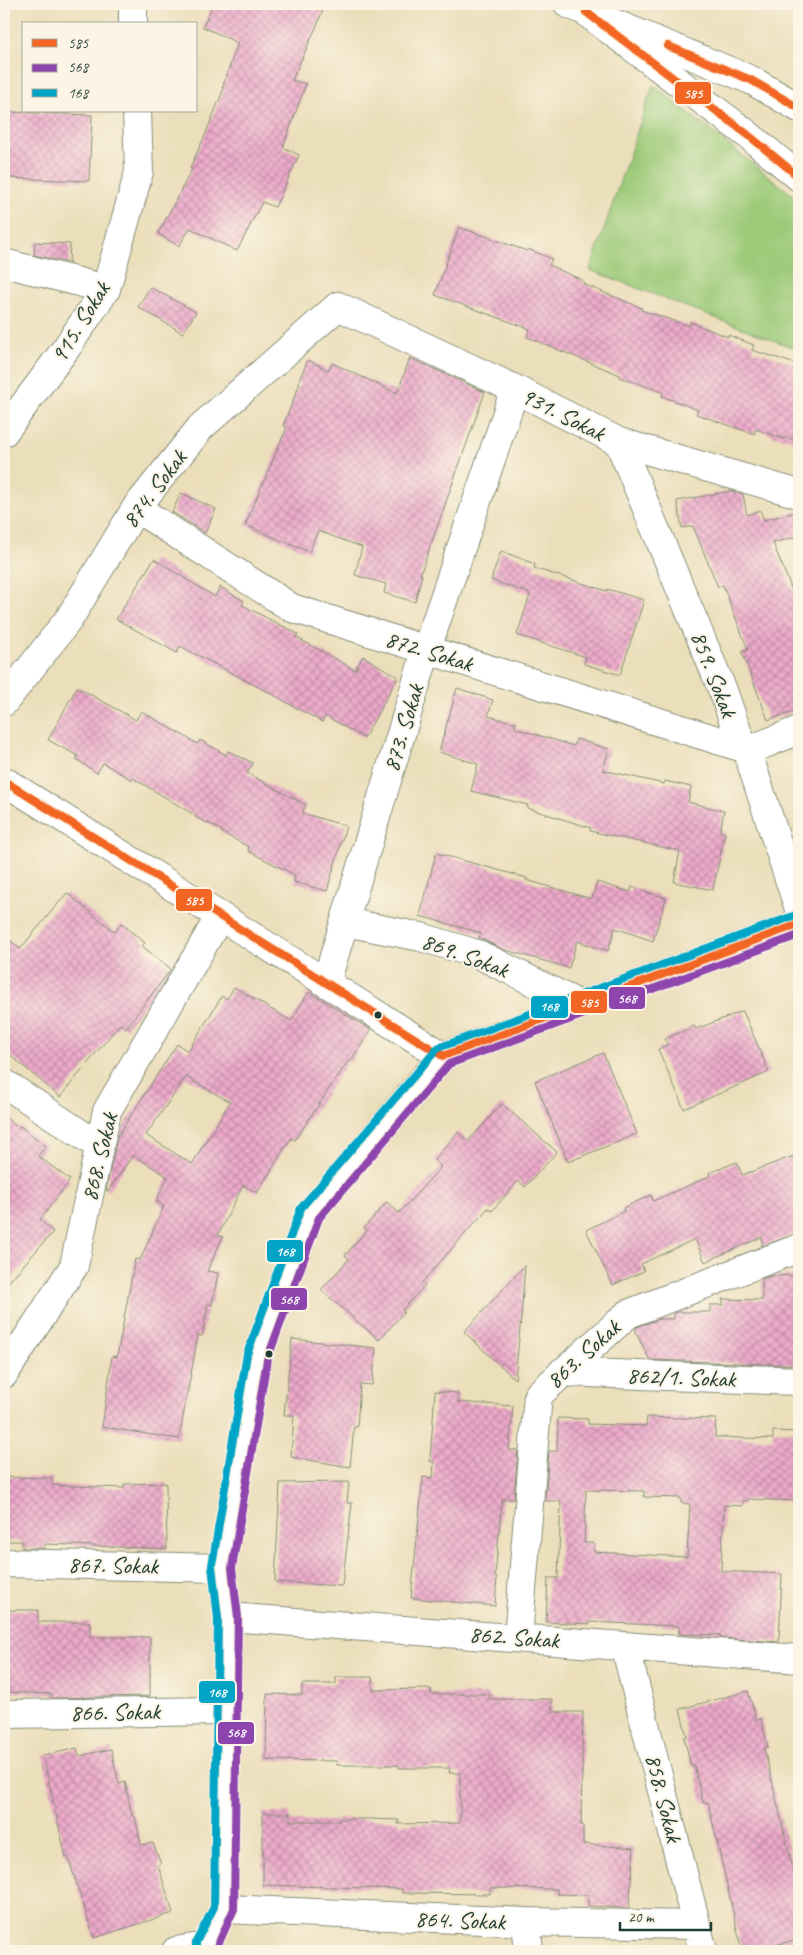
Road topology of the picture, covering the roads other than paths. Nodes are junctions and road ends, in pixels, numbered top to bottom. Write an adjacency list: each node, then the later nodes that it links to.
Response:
1 (133, 4): 3 (street)
2 (577, 8): 4 (street); 6 (street)
3 (133, 22)
4 (799, 108)
5 (137, 112): 8 (street, 915. Sokak)
6 (799, 178)
7 (4, 263): 8 (street)
8 (106, 289): 11 (street, 915. Sokak)
9 (338, 306): 10 (street, 931. Sokak); 14 (street, 874. Sokak)
10 (515, 389): 12 (street, 931. Sokak); 15 (street, 873. Sokak)
11 (4, 432)
12 (619, 442): 13 (street, 931. Sokak); 18 (street, 859. Sokak)
13 (799, 494)
14 (136, 508): 15 (street, 872. Sokak); 16 (street, 874. Sokak)
15 (426, 651): 18 (street, 872. Sokak); 21 (street, 873. Sokak)
16 (4, 702)
17 (799, 730): 18 (street)
18 (745, 750): 22 (street, 859. Sokak)
19 (4, 781): 20 (street)
20 (220, 916): 23 (street); 27 (street, 868. Sokak)
21 (345, 922): 23 (street, 873. Sokak); 24 (street, 869. Sokak)
22 (798, 923): 24 (street)
23 (326, 983): 25 (street)
24 (580, 1005): 25 (street)
25 (443, 1056): 33 (street)
26 (4, 1083): 27 (street)
27 (99, 1146): 30 (street, 868. Sokak)
28 (799, 1248): 29 (street, 863. Sokak)
29 (562, 1372): 31 (street, 862/1. Sokak); 35 (street, 863. Sokak)
30 (4, 1374)
31 (799, 1381)
32 (4, 1563): 33 (street, 867. Sokak)
33 (222, 1568): 34 (street)
34 (228, 1616): 35 (street, 862. Sokak); 38 (street)
35 (518, 1638): 36 (street, 862. Sokak)
36 (625, 1646): 37 (street, 862. Sokak); 42 (street, 858. Sokak)
37 (799, 1660)
38 (226, 1711): 39 (street, 866. Sokak); 40 (street)
39 (4, 1714)
40 (224, 1910): 41 (street, 864. Sokak); 43 (street)
41 (526, 1922): 42 (street, 864. Sokak); 45 (street)
42 (696, 1925): 46 (street, 858. Sokak)
43 (205, 1949): 44 (street)
44 (176, 1951)
45 (529, 1951)
46 (703, 1951)

